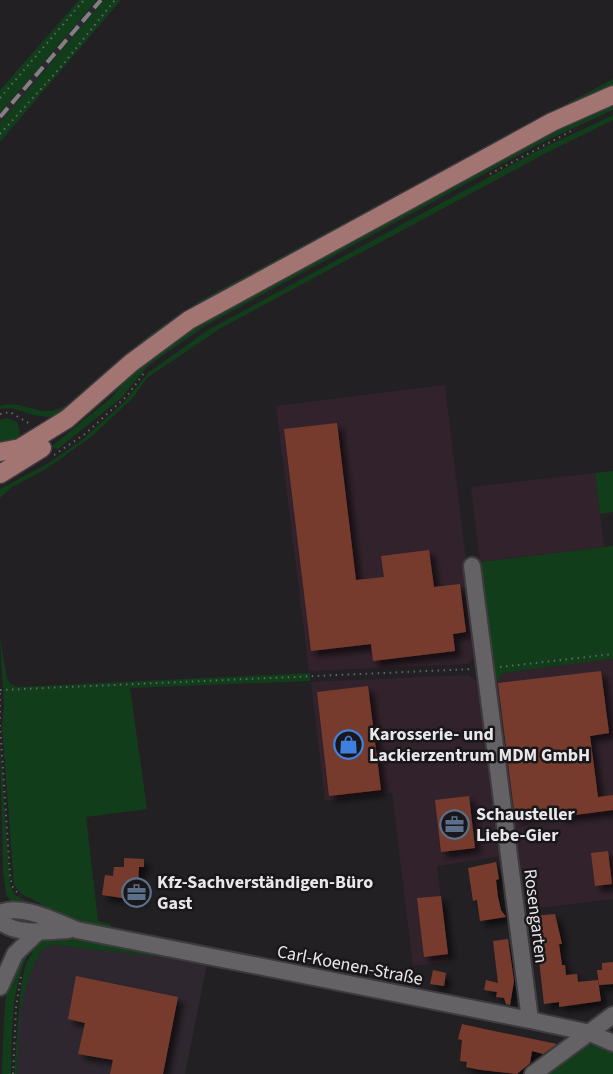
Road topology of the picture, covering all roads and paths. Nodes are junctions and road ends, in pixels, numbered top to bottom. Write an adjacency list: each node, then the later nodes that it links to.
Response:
1 (84, 0): 4 (path)
2 (115, 0): 6 (path)
3 (613, 95): 8 (main road)
4 (0, 98)
5 (583, 125): 7 (path)
6 (0, 134)
7 (484, 177)
8 (125, 369): 11 (main road); 16 (main road)
9 (145, 372): 13 (path)
10 (0, 414): 11 (path)
11 (41, 437): 12 (main road)
12 (20, 448): 14 (main road); 15 (main road)
13 (64, 449)
14 (0, 452)
15 (0, 462)
16 (0, 474)
17 (472, 566): 19 (street, Rosengarten)
18 (613, 654): 19 (path)
19 (486, 668): 20 (path); 30 (street, Rosengarten)
20 (0, 692): 21 (path)
21 (0, 724): 22 (path)
22 (25, 898)
23 (0, 913): 25 (street, Carl-Koenen-Straße)
24 (0, 921): 26 (street, Carl-Koenen-Straße)
25 (77, 930): 26 (street, Carl-Koenen-Straße); 30 (street, Carl-Koenen-Straße)
26 (39, 931): 28 (street)
27 (22, 971): 33 (path)
28 (0, 987)
29 (613, 1015): 31 (street)
30 (530, 1020): 31 (street, Carl-Koenen-Straße)
31 (590, 1034): 32 (street, Carl-Koenen-Straße); 34 (street)
32 (613, 1043)
33 (13, 1074)
34 (533, 1074)

